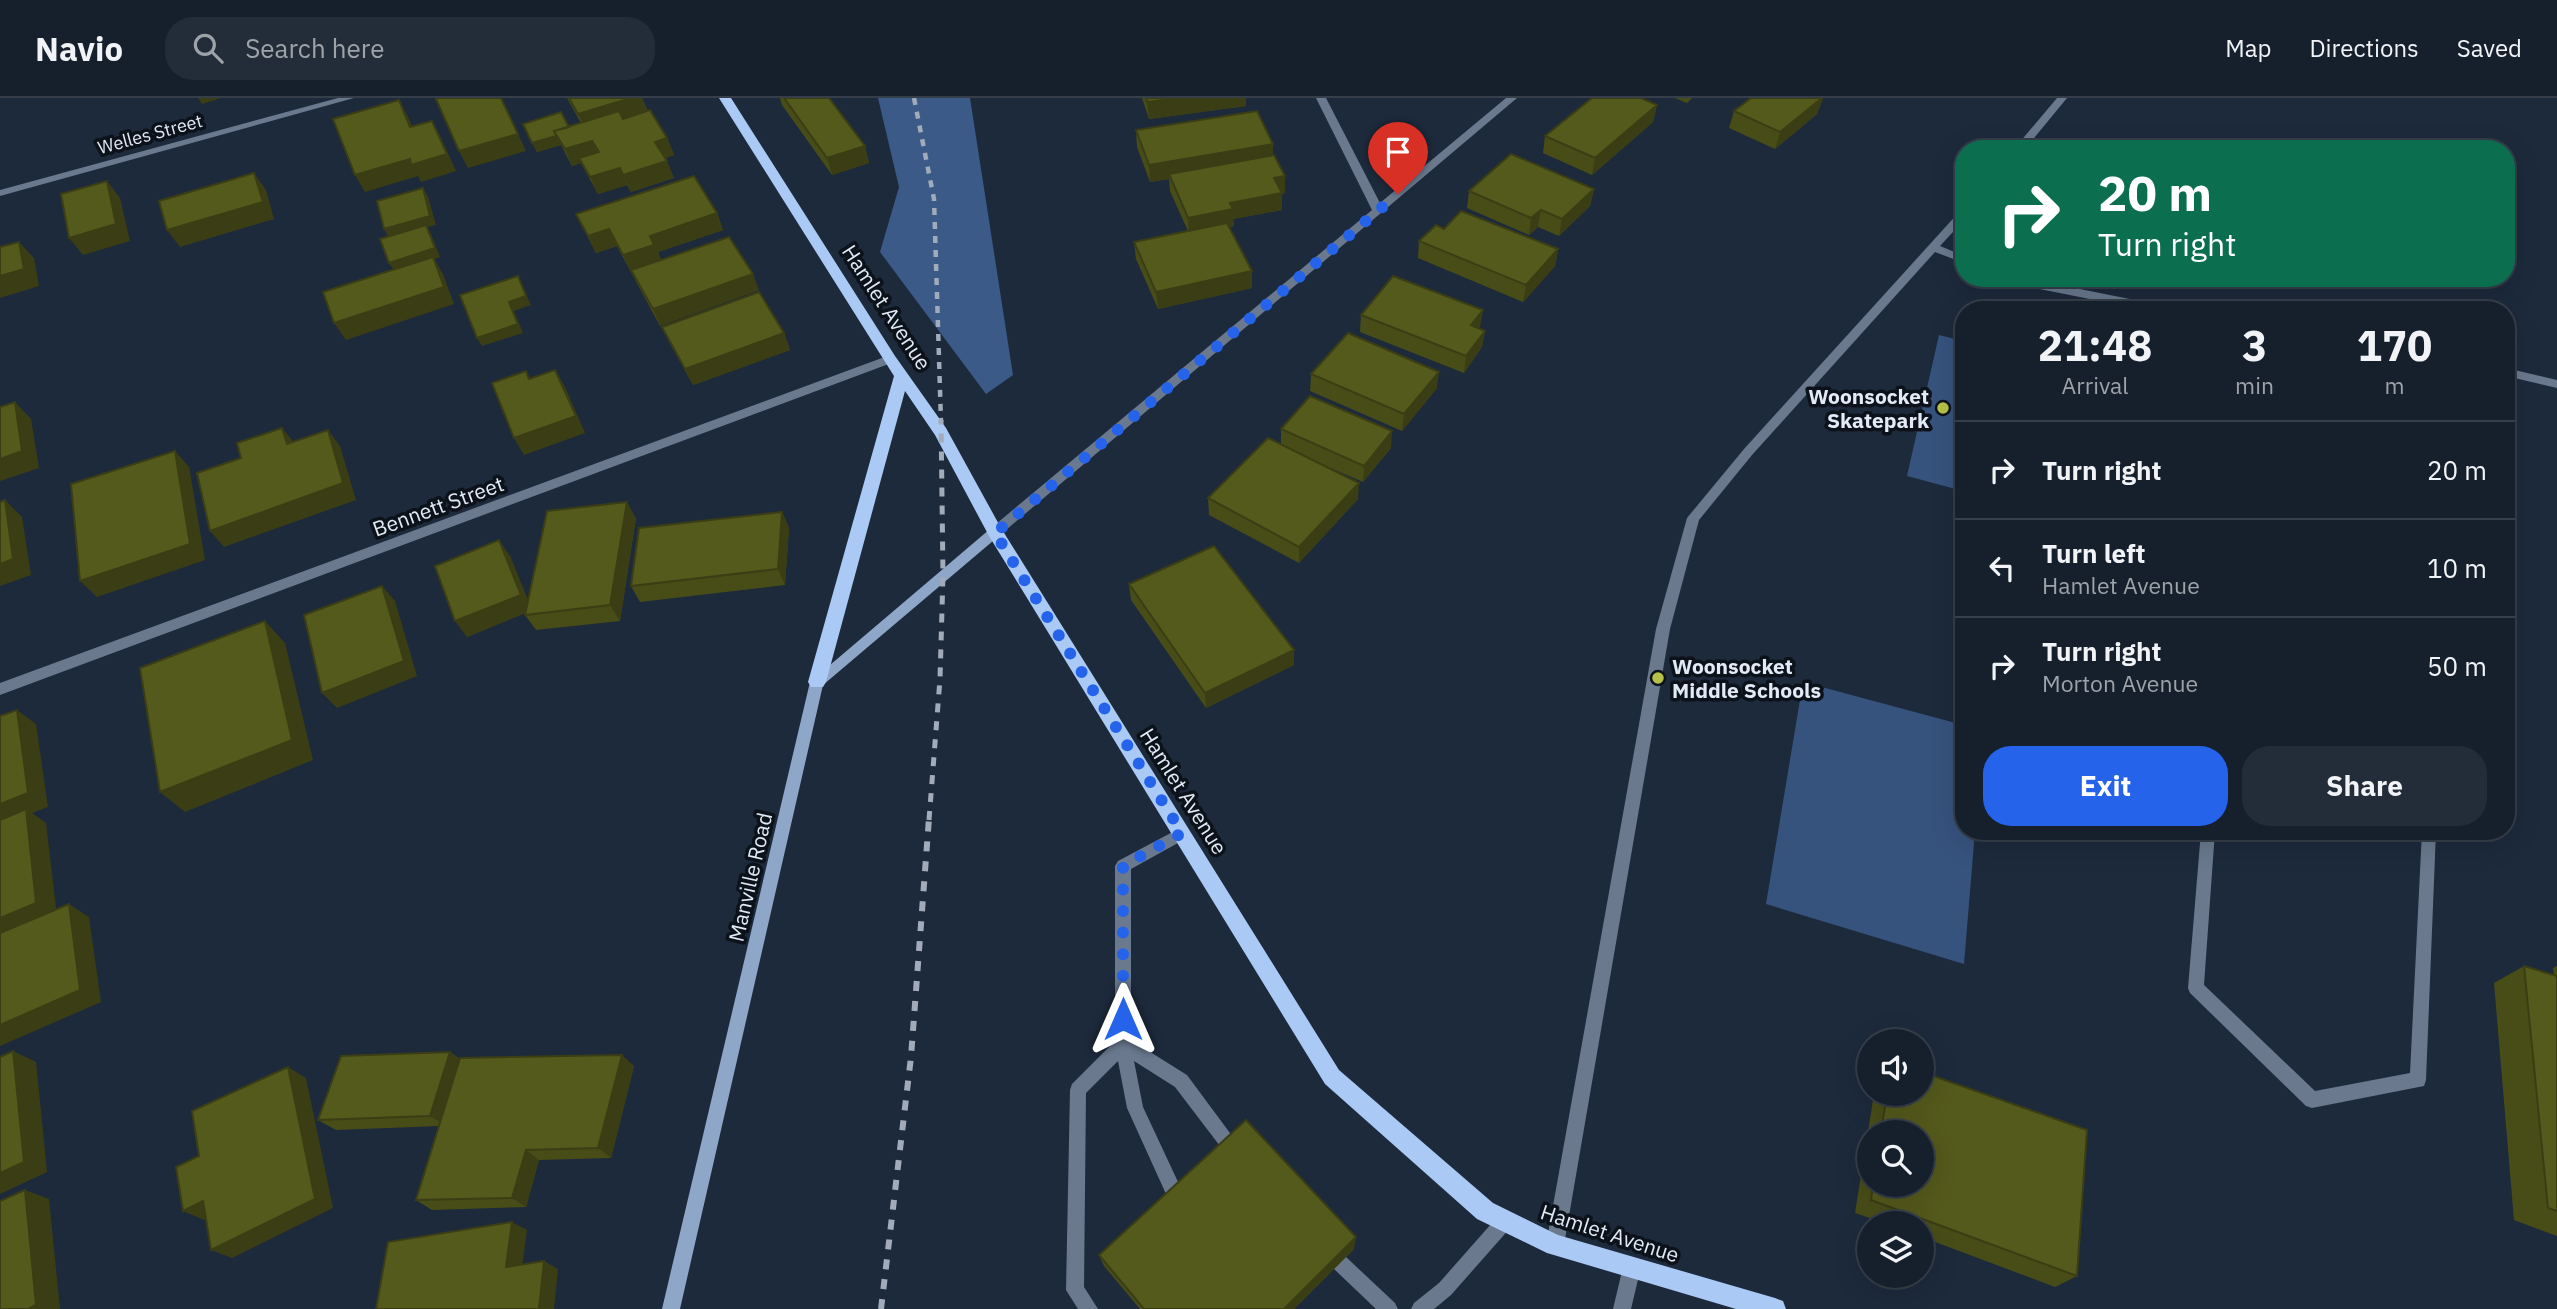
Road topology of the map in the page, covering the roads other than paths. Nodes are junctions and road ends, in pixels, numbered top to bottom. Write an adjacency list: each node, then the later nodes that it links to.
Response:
1 (349, 98): 7 (street, Welles Street)
2 (725, 98): 14 (main road, Hamlet Avenue)
3 (1321, 98): 8 (street)
4 (1513, 98): 8 (street)
5 (2062, 98): 6 (street)
6 (2027, 140)
7 (0, 193)
8 (1378, 210): 18 (street)
9 (1955, 224): 10 (street)
10 (1934, 248): 11 (street); 28 (street)
11 (1955, 256)
12 (2050, 287): 13 (street)
13 (2120, 301)
14 (890, 359): 16 (main road, Hamlet Avenue); 20 (street, Bennett Street)
15 (2515, 375): 17 (street)
16 (902, 376): 18 (main road, Hamlet Avenue); 19 (main road)
17 (2557, 384)
18 (995, 533): 19 (main road); 21 (main road, Hamlet Avenue)
19 (817, 682): 31 (main road, Manville Road)
20 (0, 689)
21 (1182, 833): 24 (street); 27 (main road, Hamlet Avenue)
22 (2207, 840): 23 (street)
23 (2429, 840)
24 (1123, 1044): 25 (street); 26 (street); 32 (street)
25 (1232, 1148)
26 (1177, 1199)
27 (1505, 1221): 28 (main road, Hamlet Avenue); 34 (street)
28 (1555, 1245): 30 (main road, Hamlet Avenue)
29 (1340, 1263): 33 (street)
30 (1632, 1267): 35 (street); 36 (main road, Hamlet Avenue)
31 (671, 1309)
32 (1089, 1309)
33 (1388, 1309)
34 (1420, 1309)
35 (1622, 1309)
36 (1775, 1309)

